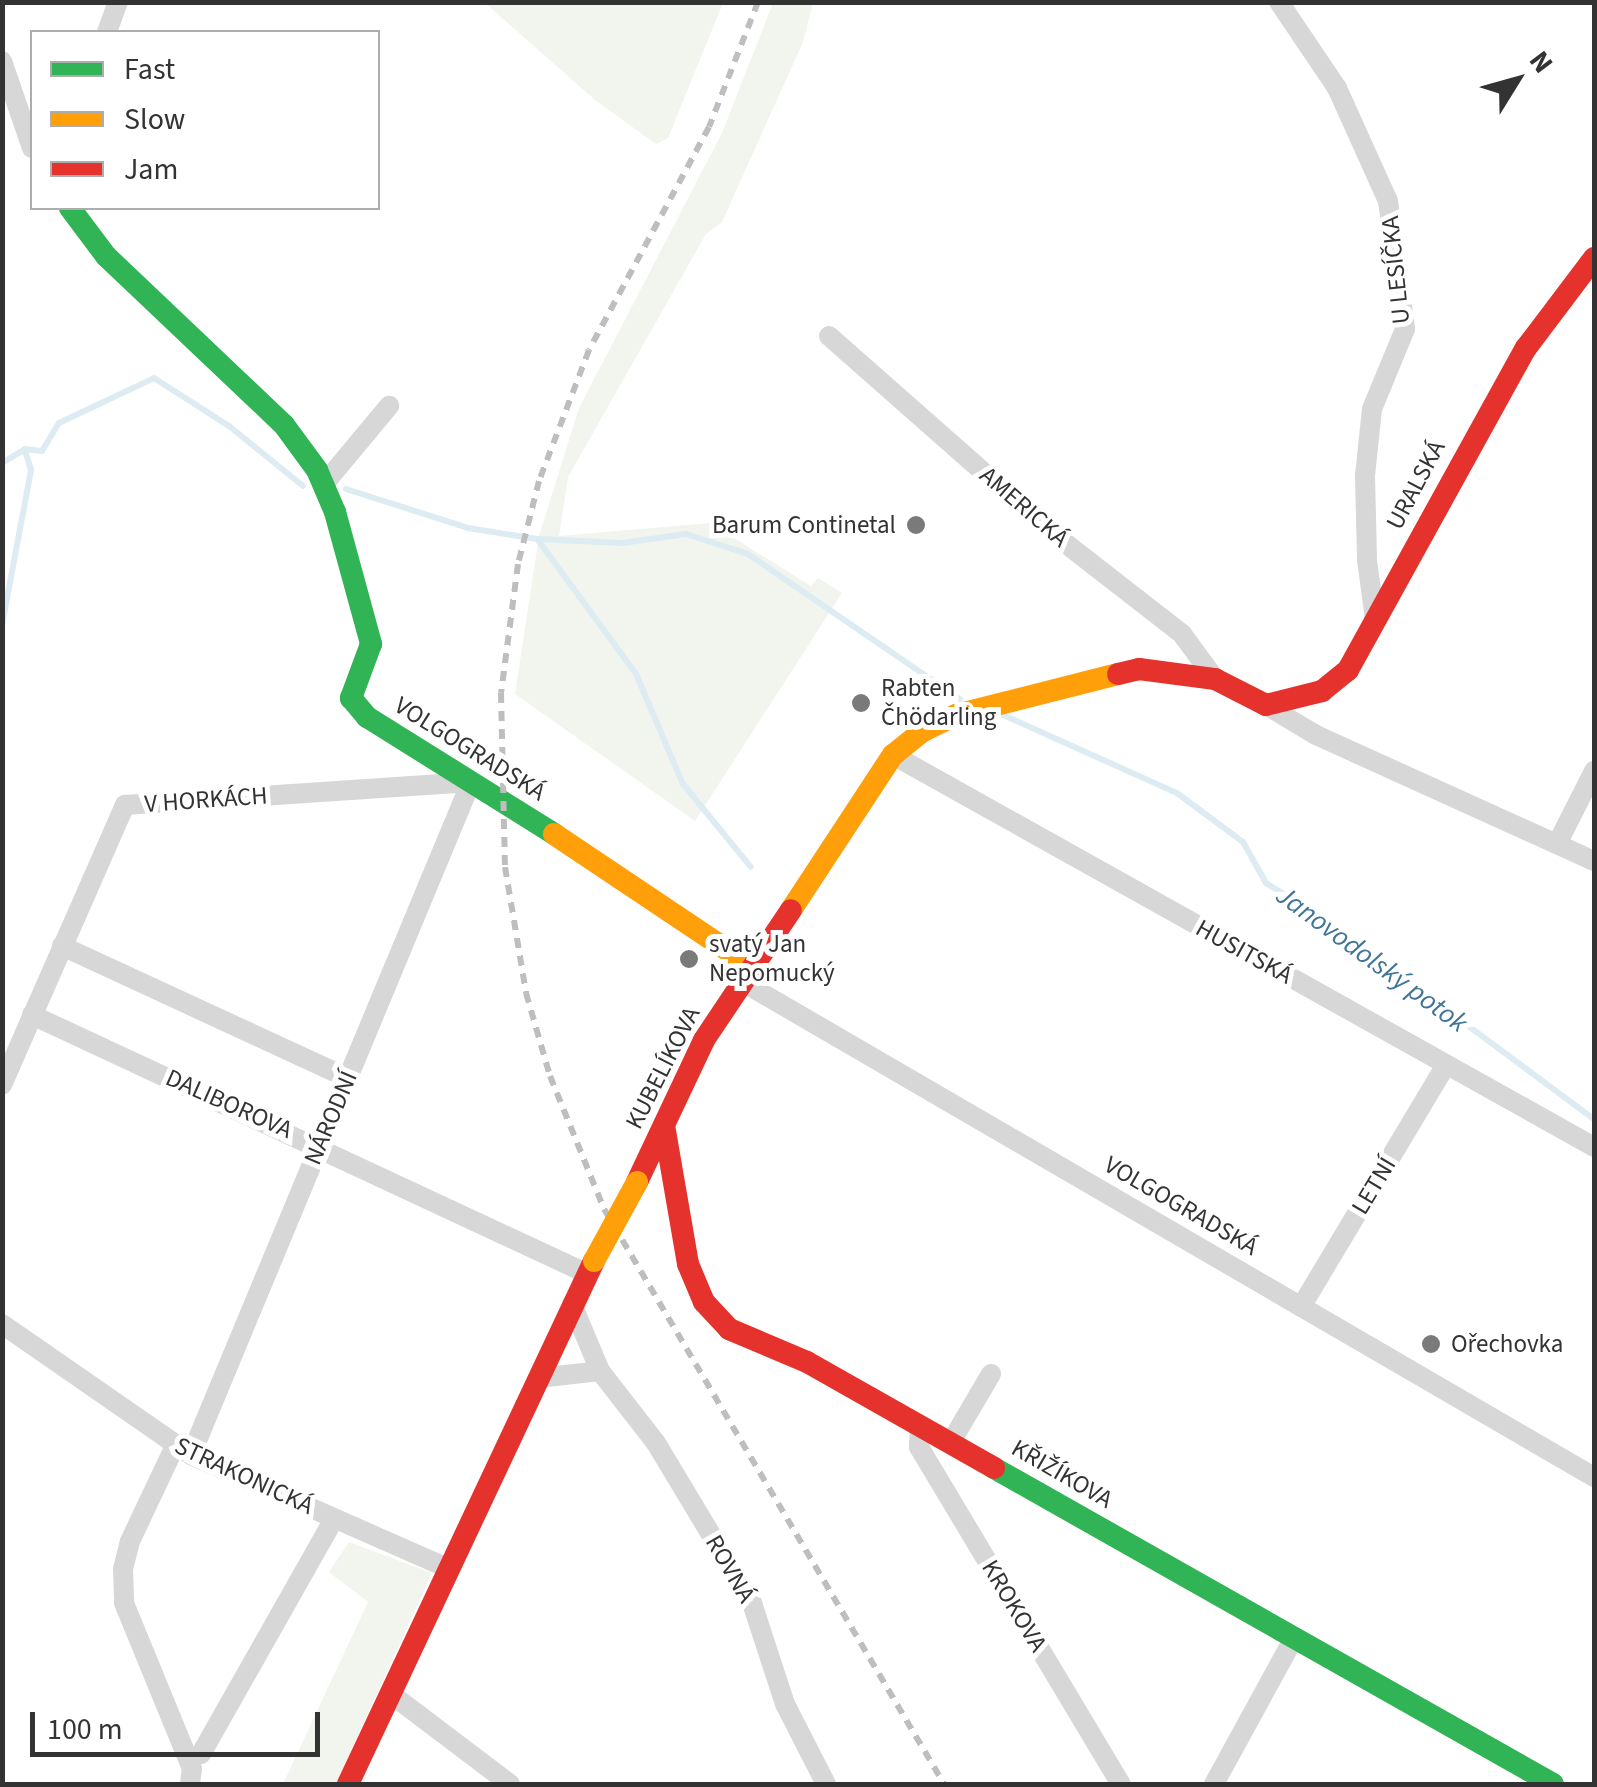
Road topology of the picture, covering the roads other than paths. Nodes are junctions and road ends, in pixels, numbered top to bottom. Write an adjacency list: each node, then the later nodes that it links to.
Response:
1 (118, 2): 3 (street)
2 (1280, 2): 11 (street, U LESÍČKA)
3 (108, 30)
4 (2, 61): 5 (street)
5 (30, 142)
6 (72, 210): 10 (street, VOLGOGRADSKÁ)
7 (1594, 258): 11 (street, URALSKÁ)
8 (830, 336): 12 (street, AMERICKÁ)
9 (390, 406): 10 (street)
10 (324, 484): 16 (street, VOLGOGRADSKÁ)
11 (1375, 619): 13 (street, URALSKÁ)
12 (1215, 679): 13 (street, KUBELÍKOVA); 14 (street, KUBELÍKOVA)
13 (1266, 705): 17 (street)
14 (893, 755): 20 (street, KUBELÍKOVA); 22 (street, HUSITSKÁ)
15 (1594, 771): 17 (street)
16 (471, 782): 19 (street, V HORKÁCH); 20 (street, VOLGOGRADSKÁ); 23 (street, NÁRODNÍ)
17 (1557, 844): 18 (street)
18 (1594, 860)
19 (62, 946): 21 (street, V HORKÁCH); 23 (street)
20 (746, 973): 25 (street, KUBELÍKOVA); 30 (street, VOLGOGRADSKÁ)
21 (32, 1015): 24 (street, V HORKÁCH); 26 (street, DALIBOROVA)
22 (1446, 1065): 27 (street, HUSITSKÁ); 30 (street, LETNÍ)
23 (348, 1078): 26 (street, NÁRODNÍ)
24 (2, 1084)
25 (664, 1126): 28 (street, KUBELÍKOVA, bridge); 35 (street, KŘIŽÍKOVA)
26 (320, 1146): 28 (street, DALIBOROVA); 37 (street, NÁRODNÍ)
27 (1594, 1147)
28 (591, 1268): 29 (street, KUBELÍKOVA)
29 (572, 1304): 32 (street, ROVNÁ); 34 (street, KUBELÍKOVA)
30 (1302, 1307): 38 (street, VOLGOGRADSKÁ)
31 (2, 1324): 37 (street, STRAKONICKÁ)
32 (600, 1371): 34 (street); 48 (street, ROVNÁ)
33 (991, 1374): 36 (street)
34 (538, 1378): 40 (street, KUBELÍKOVA)
35 (920, 1425): 36 (street, KŘIŽÍKOVA); 44 (street, KROKOVA)
36 (951, 1442): 41 (street, KŘIŽÍKOVA)
37 (183, 1450): 39 (street, STRAKONICKÁ); 45 (street, NÁRODNÍ)
38 (1594, 1477)
39 (334, 1519): 40 (street, STRAKONICKÁ); 43 (street)
40 (450, 1569): 42 (street, KUBELÍKOVA)
41 (1294, 1638): 50 (street); 51 (street, KŘIŽÍKOVA)
42 (391, 1694): 46 (street, KUBELÍKOVA); 47 (street)
43 (201, 1754)
44 (1118, 1779): 49 (street)
45 (190, 1784)
46 (348, 1784)
47 (510, 1784)
48 (826, 1784)
49 (1135, 1784)
50 (1214, 1784)
51 (1553, 1784)

